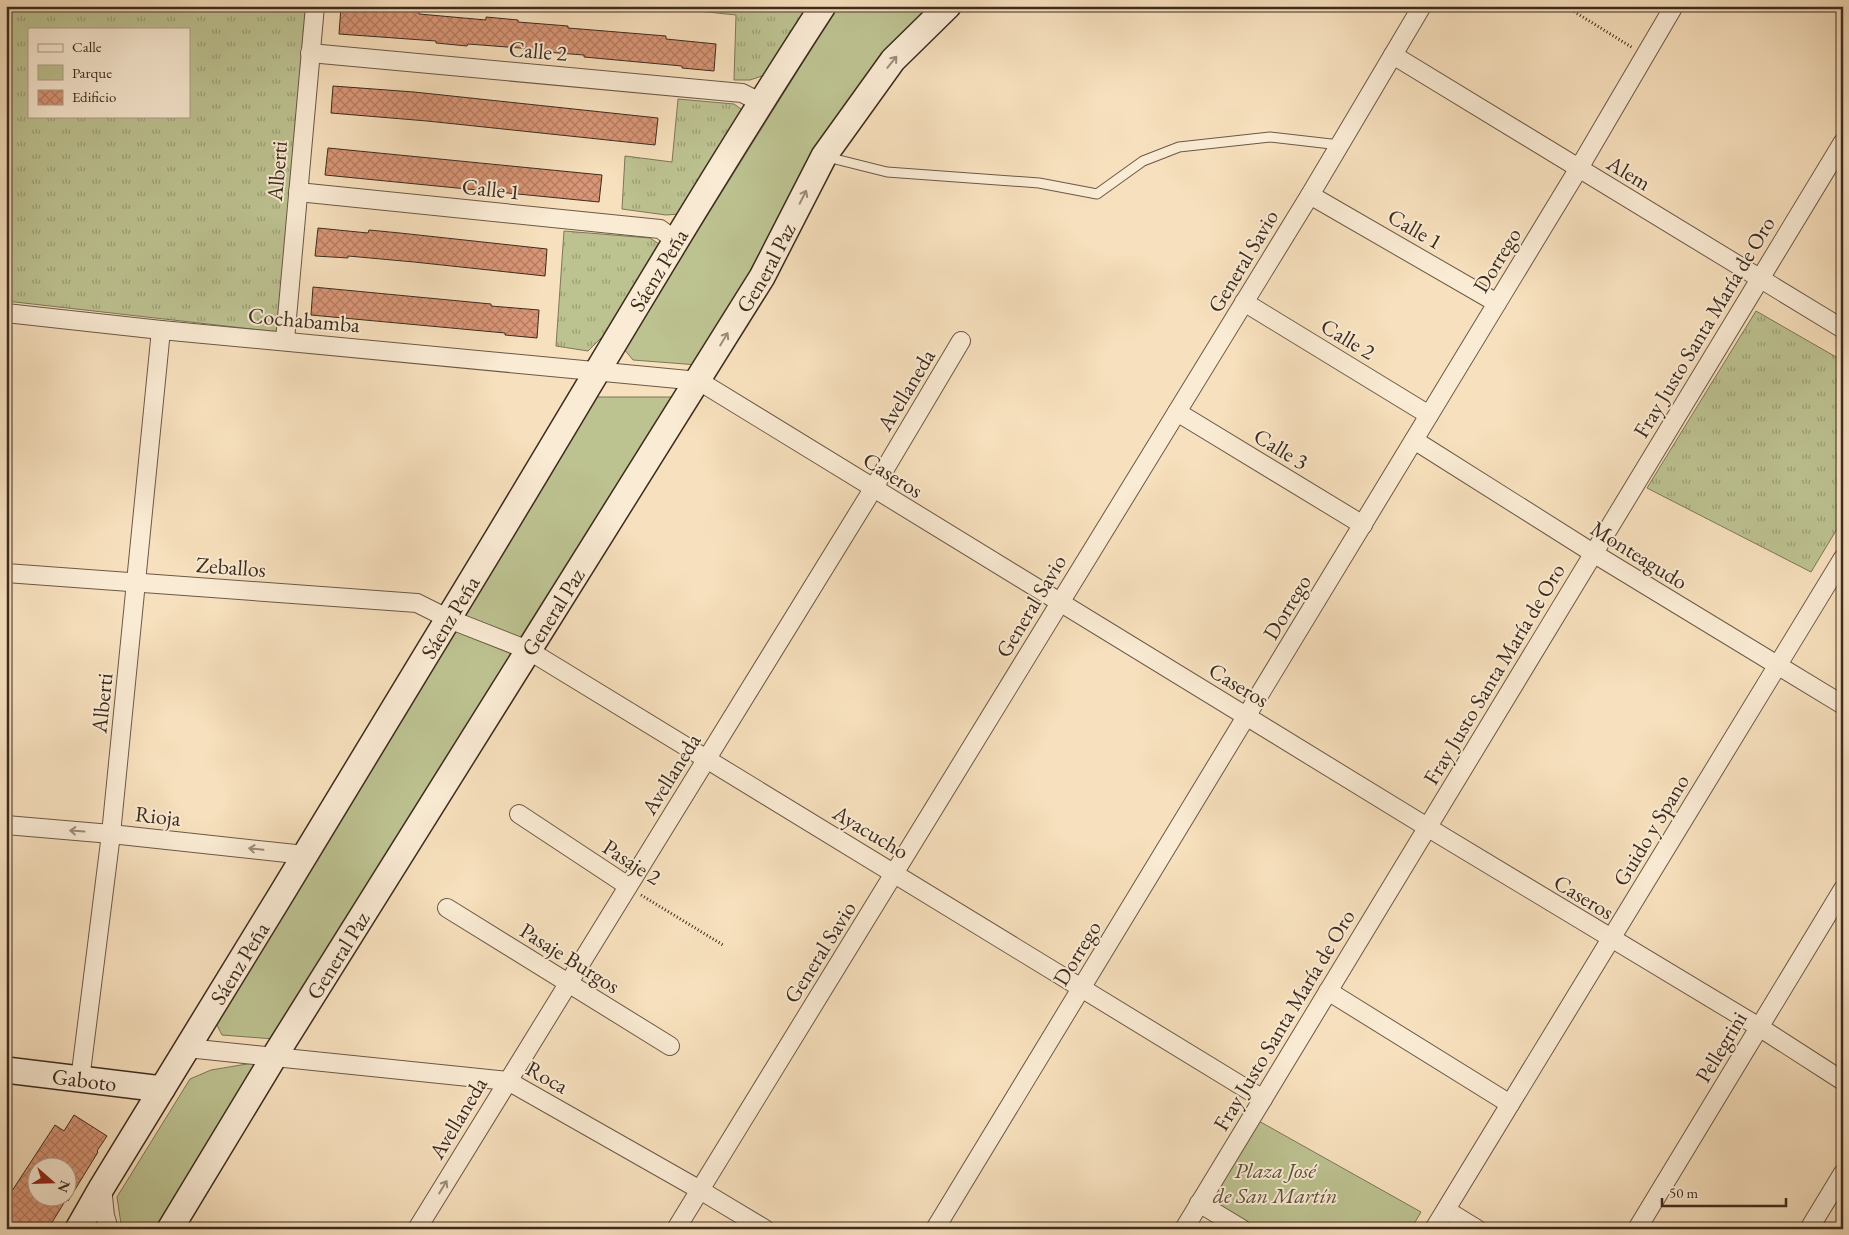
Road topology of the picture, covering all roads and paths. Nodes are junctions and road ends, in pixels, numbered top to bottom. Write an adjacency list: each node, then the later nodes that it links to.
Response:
1 (314, 6): 7 (street, Alberti)
2 (823, 6): 10 (street, Sáenz Peña)
3 (948, 6): 13 (street, General Paz, one-way to 3)
4 (1422, 6): 8 (street, General Savio)
5 (1565, 6): 9 (path)
6 (1674, 6): 9 (street, Dorrego)
7 (310, 53): 10 (street, Calle 2); 15 (street, Alberti)
8 (1393, 55): 12 (street, General Savio); 14 (street, Alem)
9 (1645, 56): 14 (street, Dorrego)
10 (760, 102): 17 (street, Sáenz Peña)
11 (1843, 142): 18 (street, Fray Justo Santa María de Oro)
12 (1340, 145): 13 (lane); 16 (street, General Savio)
13 (824, 156): 27 (street, General Paz, one-way to 13)
14 (1579, 168): 18 (street, Alem); 20 (street, Dorrego)
15 (298, 192): 17 (street, Calle 1); 24 (street, Alberti)
16 (1310, 195): 19 (street, General Savio); 20 (street, Calle 1)
17 (675, 240): 26 (street, Sáenz Peña)
18 (1759, 279): 22 (street, Alem); 33 (street, Fray Justo Santa María de Oro)
19 (1244, 302): 28 (street, General Savio); 29 (street, Calle 2)
20 (1497, 303): 29 (street, Dorrego)
21 (6, 313): 23 (street, Cochabamba)
22 (1843, 329)
23 (161, 330): 24 (street, Cochabamba); 36 (street, Alberti)
24 (285, 340): 26 (street, Cochabamba)
25 (961, 341): 31 (street, Avellaneda)
26 (598, 372): 27 (street, Caseros); 38 (street, Sáenz Peña)
27 (699, 381): 31 (street, Caseros); 39 (street, General Paz)
28 (1176, 412): 32 (street, Calle 3); 37 (street, General Savio)
29 (1429, 415): 30 (street, Dorrego)
30 (1414, 440): 32 (street, Dorrego); 33 (street, Monteagudo)
31 (873, 489): 37 (street, Caseros); 43 (street, Avellaneda)
32 (1363, 525): 42 (street, Dorrego)
33 (1593, 553): 40 (street, Monteagudo); 46 (street, Fray Justo Santa María de Oro)
34 (1843, 558): 40 (street, Guido y Spano)
35 (6, 572): 36 (street, Zeballos)
36 (136, 583): 38 (street, Zeballos); 47 (street, Alberti)
37 (1060, 602): 42 (street, Caseros); 49 (street, General Savio)
38 (449, 618): 39 (street, Ayacucho); 48 (street, Sáenz Peña)
39 (528, 650): 43 (street, Ayacucho); 61 (street, General Paz)
40 (1777, 666): 41 (street, Monteagudo); 53 (street, Guido y Spano)
41 (1843, 705)
42 (1247, 716): 46 (street, Caseros); 56 (street, Dorrego)
43 (707, 758): 49 (street, Ayacucho); 50 (street, Avellaneda)
44 (519, 814): 50 (street, Pasaje 2)
45 (6, 825): 47 (street, Rioja, one-way to 45)
46 (1427, 827): 53 (street, Caseros); 57 (street, Fray Justo Santa María de Oro)
47 (111, 834): 48 (street, Rioja, one-way to 47); 63 (street, Alberti)
48 (305, 855): 60 (street, Sáenz Peña)
49 (894, 873): 56 (street, Ayacucho); 71 (street, General Savio)
50 (628, 886): 54 (path, Pasaje 2); 55 (street, Avellaneda)
51 (1843, 889): 58 (street, Pellegrini)
52 (446, 908): 55 (street, Pasaje Burgos)
53 (1611, 939): 58 (street, Caseros); 68 (street, Guido y Spano)
54 (723, 945)
55 (568, 983): 59 (street, Pasaje Burgos); 64 (street, Avellaneda)
56 (1082, 987): 67 (street, Ayacucho); 80 (street, Dorrego)
57 (1328, 991): 67 (street, Fray Justo Santa María de Oro); 68 (street)
58 (1759, 1027): 65 (street, Caseros); 85 (street, Pellegrini)
59 (670, 1046)
60 (187, 1048): 61 (street, Roca); 66 (street, Sáenz Peña)
61 (274, 1057): 64 (street, Roca); 77 (street, General Paz)
62 (6, 1070): 63 (street, Gaboto)
63 (80, 1080): 66 (street, Gaboto)
64 (508, 1081): 71 (street, Roca); 74 (street, Avellaneda, one-way to 64)
65 (1843, 1081)
66 (162, 1089): 70 (street, Sáenz Peña)
67 (1263, 1099): 72 (street, Fray Justo Santa María de Oro)
68 (1510, 1104): 73 (street, Guido y Spano)
69 (1843, 1173): 86 (street)
70 (102, 1187): 75 (street, Sáenz Peña); 76 (street)
71 (700, 1190): 78 (street, General Savio); 79 (street, Roca)
72 (1199, 1203): 81 (street, Fray Justo Santa María de Oro); 82 (street)
73 (1446, 1210): 83 (street, Guido y Spano); 84 (street)
74 (421, 1227)
75 (78, 1229)
76 (109, 1229)
77 (170, 1229)
78 (676, 1229)
79 (765, 1229)
80 (935, 1229)
81 (1184, 1229)
82 (1242, 1229)
83 (1434, 1229)
84 (1477, 1229)
85 (1637, 1229)
86 (1809, 1229)

